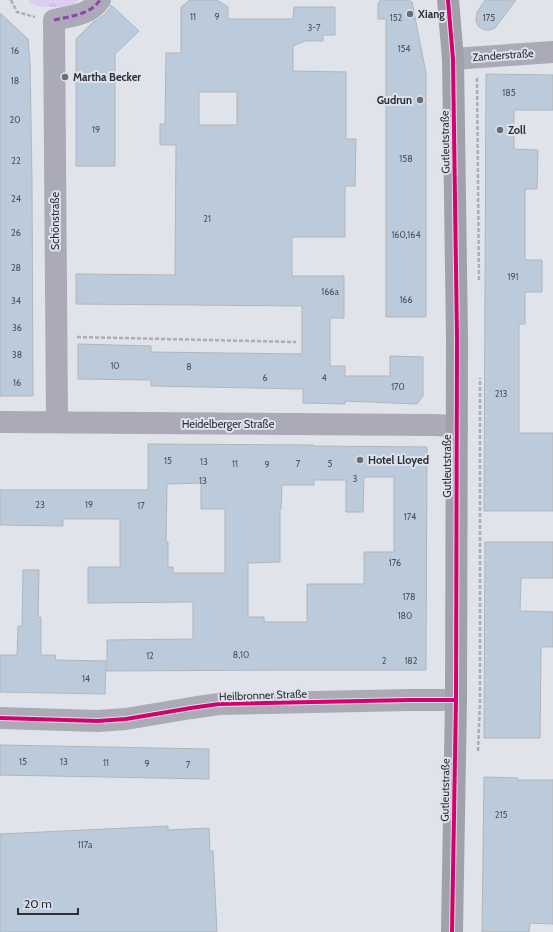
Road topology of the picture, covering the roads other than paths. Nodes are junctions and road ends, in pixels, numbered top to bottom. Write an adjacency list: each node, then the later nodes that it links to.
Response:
1 (100, 0): 6 (street, Schönstraße)
2 (448, 0): 4 (main road, Gutleutstraße)
3 (553, 52): 4 (street, Zanderstraße)
4 (454, 59): 7 (main road, Gutleutstraße)
5 (0, 422): 6 (street, Heidelberger Straße)
6 (57, 422): 7 (street, Heidelberger Straße)
7 (456, 426): 8 (main road, Gutleutstraße)
8 (456, 700): 9 (street, Heilbronner Straße); 10 (main road, Gutleutstraße)
9 (0, 718)
10 (452, 932)

